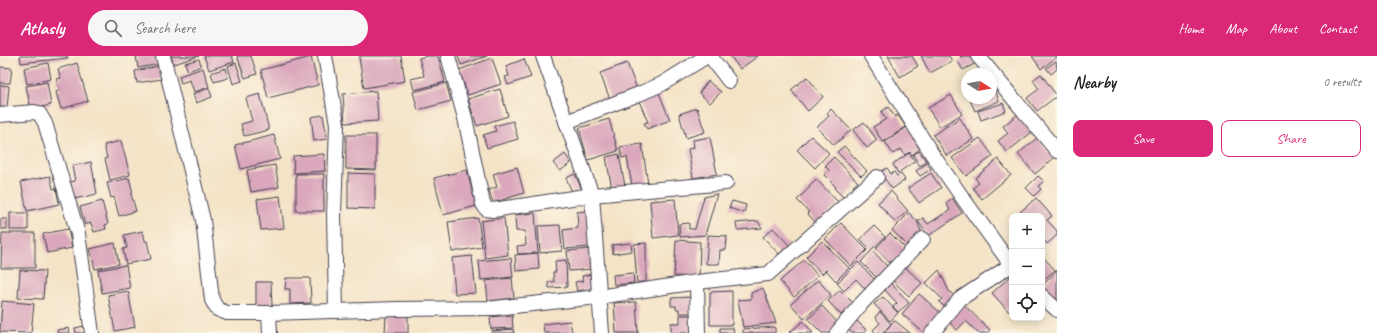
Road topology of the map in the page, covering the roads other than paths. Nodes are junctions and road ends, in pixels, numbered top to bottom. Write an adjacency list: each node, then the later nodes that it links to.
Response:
1 (163, 56): 23 (street)
2 (325, 56): 22 (street)
3 (448, 56): 14 (street)
4 (543, 56): 10 (street)
5 (708, 56): 8 (street); 10 (street)
6 (871, 56): 16 (street)
7 (978, 56): 11 (street)
8 (729, 81)
9 (0, 114): 24 (street)
10 (566, 122): 14 (street)
11 (1057, 151)
12 (876, 176): 18 (street)
13 (726, 183): 14 (street)
14 (592, 196): 19 (street)
15 (923, 239): 28 (street)
16 (1009, 261)
17 (1009, 267): 29 (street)
18 (697, 282): 19 (street); 27 (street)
19 (598, 297): 22 (street); 26 (street)
20 (1045, 299): 21 (street)
21 (1057, 310)
22 (336, 311): 23 (street)
23 (269, 313): 25 (street)
24 (92, 333)
25 (270, 333)
26 (602, 333)
27 (698, 333)
28 (837, 333)
29 (932, 333)

